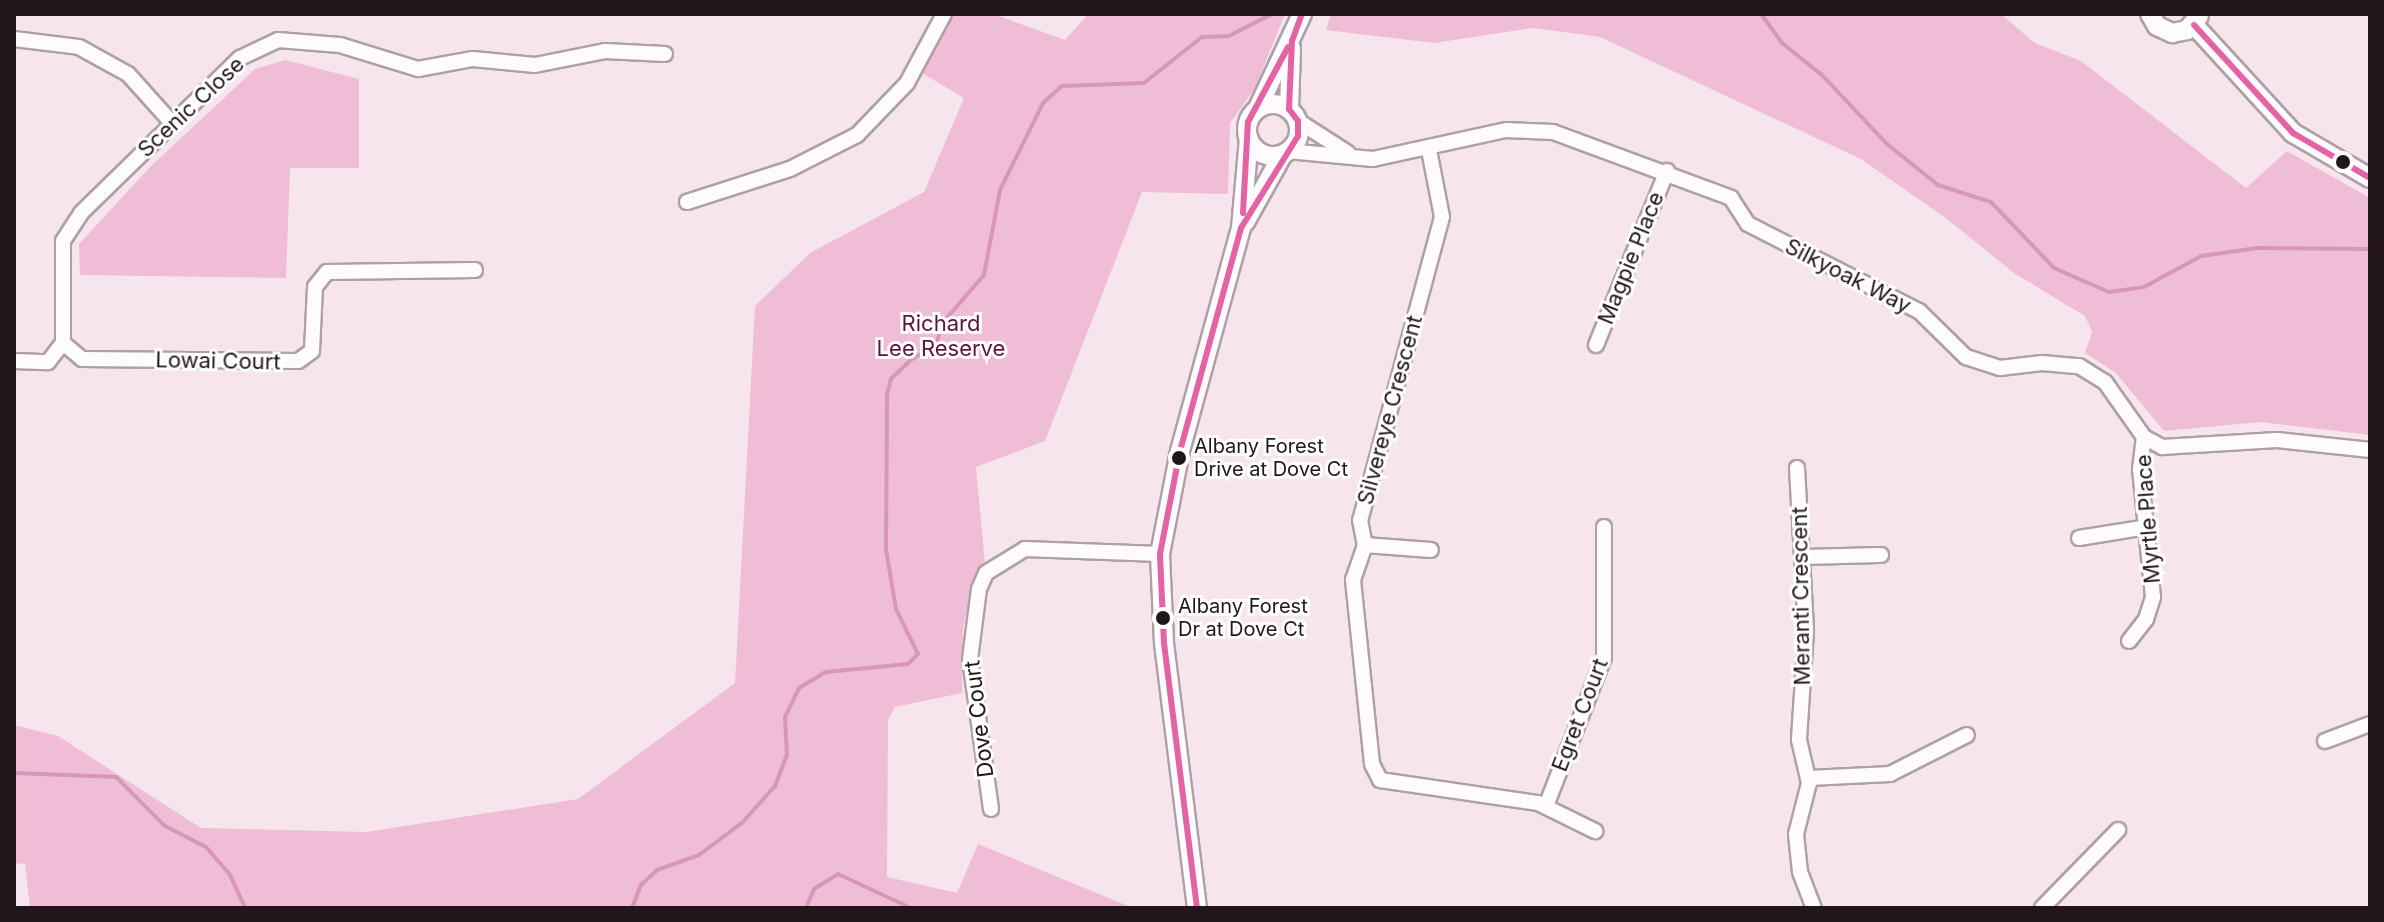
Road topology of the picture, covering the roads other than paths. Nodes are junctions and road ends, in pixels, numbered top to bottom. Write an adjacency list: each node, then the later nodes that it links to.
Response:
1 (944, 14): 17 (street)
2 (1302, 14): 6 (street)
3 (2150, 14): 4 (street)
4 (2196, 20): 16 (street)
5 (14, 39): 10 (street)
6 (1292, 41): 8 (street); 9 (street)
7 (665, 54): 10 (street, Scenic Close)
8 (1258, 108): 9 (street); 11 (street)
9 (1293, 115): 13 (street); 14 (street)
10 (171, 122): 20 (street, Scenic Close)
11 (1249, 139): 13 (street); 18 (street)
12 (1429, 150): 14 (street, Silkyoak Way); 15 (street, Silkyoak Way); 29 (street, Silvereye Crescent)
13 (1286, 153): 14 (street, Silkyoak Way); 18 (street)
14 (1352, 156)
15 (1667, 171): 21 (street, Magpie Place); 23 (street, Silkyoak Way)
16 (2370, 178)
17 (687, 202)
18 (1241, 228): 31 (street)
19 (475, 270): 20 (street, Lowai Court)
20 (63, 343): 22 (street)
21 (1596, 345)
22 (14, 361)
23 (2144, 437): 24 (street); 27 (street, Myrtle Place)
24 (2370, 450)
25 (1797, 468): 33 (street, Meranti Crescent)
26 (1604, 527): 39 (street, Egret Court)
27 (2148, 527): 28 (street); 34 (street, Myrtle Place)
28 (2079, 538)
29 (1365, 545): 30 (street); 39 (street, Silvereye Crescent)
30 (1431, 550)
31 (1160, 554): 40 (street, Dove Court); 43 (street)
32 (1881, 555): 33 (street)
33 (1802, 557): 38 (street, Meranti Crescent)
34 (2129, 641)
35 (2370, 724): 37 (street)
36 (1967, 735): 38 (street)
37 (2325, 741)
38 (1809, 778): 44 (street, Meranti Crescent)
39 (1546, 806): 42 (street, Silvereye Crescent)
40 (991, 809)
41 (2118, 830): 45 (street)
42 (1595, 831)
43 (1197, 908)
44 (1814, 908)
45 (2042, 908)

